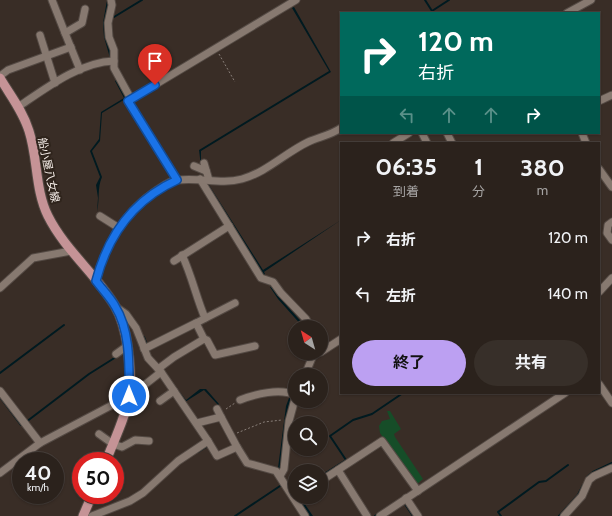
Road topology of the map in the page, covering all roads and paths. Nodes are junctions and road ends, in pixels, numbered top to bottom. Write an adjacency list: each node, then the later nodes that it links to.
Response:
1 (52, 0): 7 (street)
2 (111, 0): 12 (street)
3 (296, 0): 10 (street)
4 (591, 0): 6 (street)
5 (86, 10): 7 (street)
6 (569, 12)
7 (65, 33): 9 (street)
8 (40, 35): 11 (street)
9 (71, 47): 11 (street); 13 (street)
10 (216, 49): 15 (path); 18 (street)
11 (46, 56): 14 (street); 16 (street)
12 (114, 61): 13 (street); 18 (street)
13 (80, 70): 16 (street)
14 (0, 78): 20 (main road, 船小屋八女線)
15 (235, 82)
16 (55, 83): 20 (street)
17 (612, 95): 19 (street)
18 (131, 100): 29 (street)
19 (600, 101)
20 (18, 107): 37 (main road, 船小屋八女線)
21 (340, 129): 30 (street)
22 (407, 134): 23 (street)
23 (395, 142)
24 (204, 163): 27 (street)
25 (194, 166): 27 (street)
26 (600, 170): 31 (street)
27 (206, 171): 30 (street)
28 (200, 179): 29 (street); 30 (street); 34 (street)
29 (177, 180): 35 (street)
30 (209, 180)
31 (611, 185)
32 (101, 214): 35 (street)
33 (612, 222): 36 (street)
34 (229, 226): 38 (street); 47 (street)
35 (120, 227): 40 (street)
36 (612, 240)
37 (71, 251): 40 (main road, 船小屋八女線); 42 (street)
38 (182, 256): 39 (street); 46 (street)
39 (174, 261)
40 (96, 281): 45 (main road, 船小屋八女線)
41 (611, 282): 43 (street)
42 (0, 288)
43 (600, 290)
44 (235, 303): 46 (street)
45 (115, 307): 51 (main road, 船小屋八女線); 54 (street)
46 (205, 318): 48 (street)
47 (306, 320)
48 (196, 323): 49 (street); 54 (street)
49 (204, 339): 52 (street); 56 (street)
50 (340, 340): 53 (street)
51 (127, 346): 55 (street); 62 (main road, 船小屋八女線)
52 (255, 346)
53 (328, 347)
54 (144, 349): 56 (street)
55 (116, 354)
56 (160, 371): 59 (street); 62 (street)
57 (600, 385): 65 (street)
58 (0, 391): 74 (street)
59 (174, 391): 64 (street); 68 (street)
60 (288, 393): 63 (street)
61 (564, 394): 84 (street)
62 (129, 396): 74 (street); 75 (main road, 船小屋八女線)
63 (240, 400): 66 (path)
64 (160, 401)
65 (612, 403)
66 (219, 413): 68 (street); 70 (street)
67 (288, 420): 70 (path)
68 (197, 423): 73 (street)
69 (99, 434): 75 (street)
70 (232, 436): 76 (street)
71 (288, 436): 81 (street)
72 (149, 441): 75 (street)
73 (208, 441): 76 (street); 89 (street)
74 (40, 443): 80 (street)
75 (113, 444): 77 (main road, 船小屋八女線)
76 (237, 447): 81 (street)
77 (110, 452)
78 (612, 468): 94 (street)
79 (338, 470): 82 (street); 84 (street); 91 (street)
80 (0, 473)
81 (280, 476): 83 (street)
82 (328, 476)
83 (288, 488)
84 (418, 491): 85 (street)
85 (406, 498): 92 (street); 93 (street)
86 (88, 504): 88 (main road)
87 (298, 504): 90 (street)
88 (83, 516)
89 (92, 516)
90 (305, 516)
91 (367, 516)
92 (380, 516)
93 (418, 516)
94 (564, 516)

